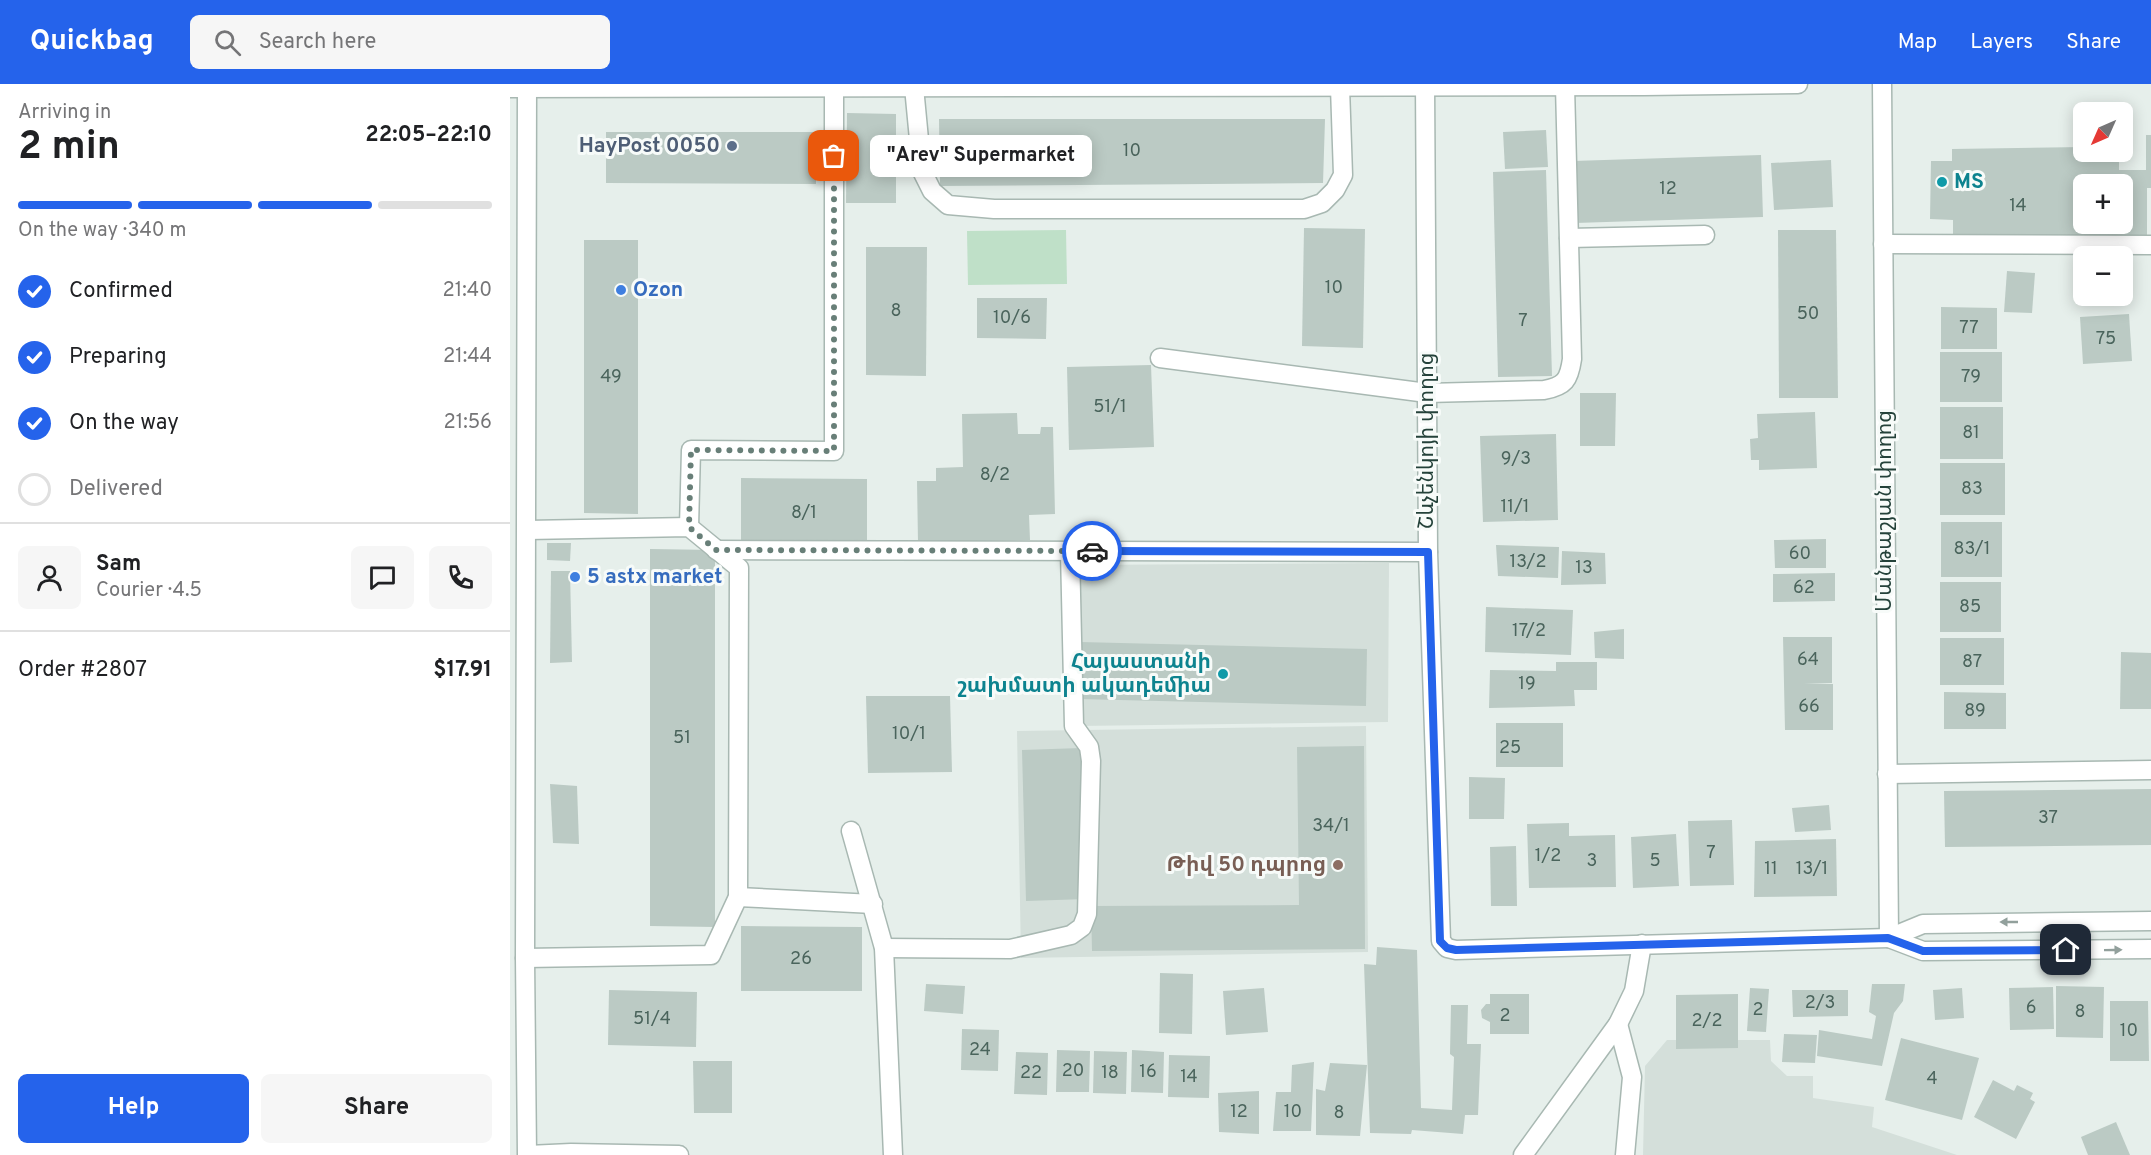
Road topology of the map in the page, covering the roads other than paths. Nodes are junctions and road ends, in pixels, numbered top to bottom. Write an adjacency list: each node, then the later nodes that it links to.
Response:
1 (1798, 84): 4 (street)
2 (1882, 84): 14 (street, Մանթաշյան փողոց)
3 (1425, 85): 7 (street); 10 (street); 17 (street, Շևչենկոյի փողոց)
4 (1644, 85): 7 (street)
5 (789, 86): 8 (street); 11 (street)
6 (1073, 86): 9 (street); 10 (street)
7 (1565, 86): 13 (street)
8 (521, 87): 19 (street)
9 (914, 87): 10 (street); 11 (street)
10 (1340, 87)
11 (834, 88): 18 (street)
12 (1705, 235): 13 (street)
13 (1569, 238): 17 (street)
14 (1883, 244): 15 (street); 24 (street, Մանթաշյան փողոց)
15 (2151, 245)
16 (1160, 358): 17 (street)
17 (1427, 393): 22 (street, Շևչենկոյի փողոց)
18 (689, 527): 19 (street); 20 (street)
19 (527, 530): 33 (street)
20 (716, 550): 21 (street); 26 (street)
21 (1070, 550): 22 (street); 31 (street)
22 (1428, 552): 30 (street, Շևչենկոյի փողոց)
23 (2151, 770): 24 (street)
24 (1887, 774): 29 (street, Մանթաշյան փողոց)
25 (851, 831): 27 (street)
26 (738, 897): 27 (street); 33 (street)
27 (873, 904): 31 (street)
28 (2151, 921): 29 (street, one-way to 29)
29 (1888, 938): 30 (street); 32 (street, one-way to 32)
30 (1642, 944): 34 (street)
31 (884, 948): 37 (street)
32 (2151, 949)
33 (525, 958): 35 (street)
34 (1618, 1024): 38 (street); 39 (street)
35 (527, 1155): 36 (street)
36 (679, 1155)
37 (893, 1155)
38 (1523, 1155)
39 (1625, 1155)

